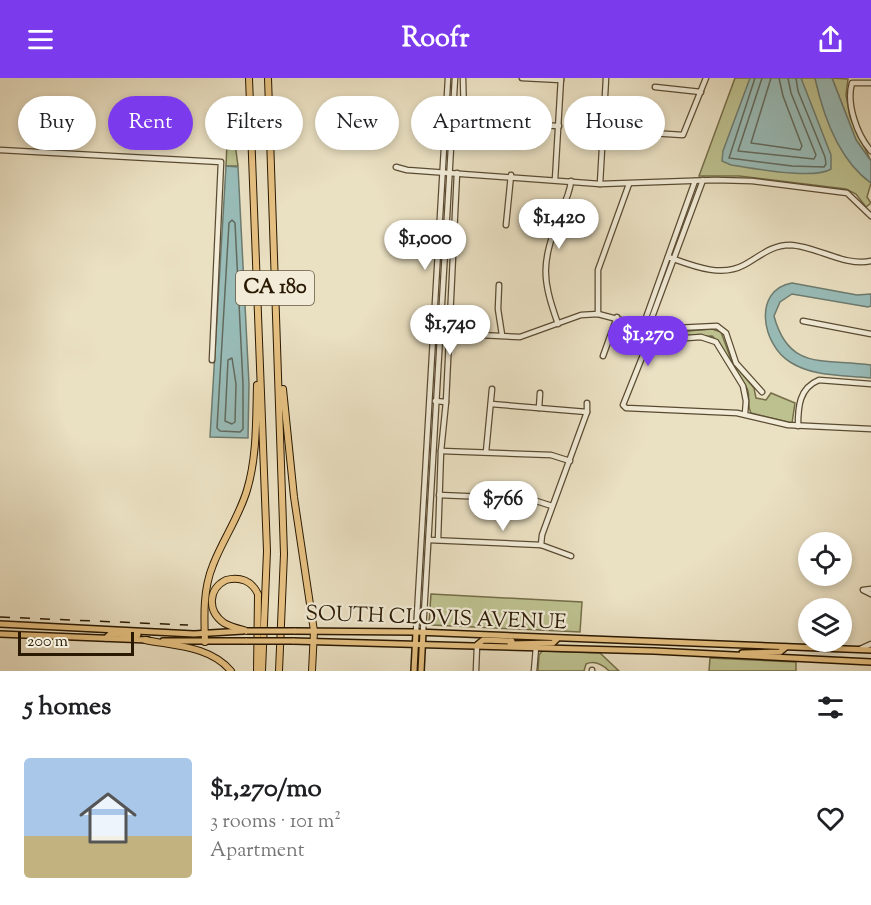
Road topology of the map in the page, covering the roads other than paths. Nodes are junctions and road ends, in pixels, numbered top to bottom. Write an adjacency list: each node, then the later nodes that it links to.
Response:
1 (249, 78): 50 (highway, CA 180)
2 (268, 78): 49 (highway, CA 180)
3 (448, 78): 24 (street)
4 (463, 78): 14 (street)
5 (522, 78): 9 (street)
6 (606, 78): 15 (street)
7 (706, 78): 12 (street)
8 (455, 79): 13 (street)
9 (561, 79): 17 (street)
10 (871, 83): 22 (street)
11 (655, 87): 12 (street)
12 (701, 92): 18 (street)
13 (454, 96)
14 (463, 96)
15 (605, 96)
16 (552, 126): 17 (street)
17 (559, 126): 28 (street)
18 (665, 134)
19 (0, 150): 52 (street)
20 (451, 150): 25 (street)
21 (602, 150): 32 (street)
22 (871, 152)
23 (396, 167): 24 (street)
24 (442, 172): 25 (street); 57 (street)
25 (449, 172): 26 (street); 45 (street)
26 (457, 173): 27 (street); 46 (street)
27 (511, 175): 28 (street); 35 (street)
28 (555, 180): 30 (street)
29 (703, 180): 31 (street); 34 (street); 37 (street)
30 (571, 181): 32 (street); 43 (street)
31 (695, 181): 33 (street); 36 (street)
32 (600, 184): 33 (street)
33 (629, 184): 40 (street)
34 (871, 216)
35 (506, 225)
36 (668, 257): 37 (street); 44 (street)
37 (674, 259): 38 (street); 44 (street)
38 (871, 261)
39 (499, 285): 48 (street)
40 (598, 314): 41 (street); 43 (street)
41 (617, 317): 44 (street); 51 (street)
42 (803, 321): 47 (street)
43 (558, 324): 48 (street)
44 (646, 327): 55 (street)
45 (440, 333): 46 (street); 58 (street)
46 (448, 333): 48 (street); 59 (street)
47 (871, 334)
48 (502, 335)
49 (277, 338): 80 (highway); 106 (highway, CA 180)
50 (259, 340): 84 (highway); 105 (highway, CA 180)
51 (603, 356)
52 (212, 360)
53 (871, 384): 65 (street)
54 (492, 389): 61 (street)
55 (762, 392)
56 (540, 393): 62 (street)
57 (429, 401): 58 (street); 81 (street)
58 (436, 401): 59 (street); 72 (street)
59 (446, 402): 67 (street)
60 (587, 403): 63 (street)
61 (491, 404): 62 (street); 68 (street)
62 (539, 408): 63 (street)
63 (587, 412): 69 (street)
64 (745, 414): 64 (street); 65 (street)
65 (798, 426): 66 (street)
66 (871, 429)
67 (441, 451): 68 (street); 70 (street)
68 (486, 452): 69 (street)
69 (570, 461): 71 (street)
70 (439, 495): 71 (street); 73 (street)
71 (552, 506): 74 (street)
72 (429, 540): 73 (street); 82 (street)
73 (438, 540): 74 (street)
74 (541, 545): 75 (street)
75 (571, 556)
76 (871, 589): 77 (street)
77 (871, 594)
78 (0, 624): 83 (main road, SOUTH CLOVIS AVENUE)
79 (247, 631): 80 (main road, SOUTH CLOVIS AVENUE, bridge); 84 (main road, SOUTH CLOVIS AVENUE); 104 (highway)
80 (314, 631): 81 (main road, SOUTH CLOVIS AVENUE); 90 (highway)
81 (416, 632): 82 (main road, SOUTH CLOVIS AVENUE); 92 (main road)
82 (423, 632): 86 (main road, SOUTH CLOVIS AVENUE); 93 (main road)
83 (166, 633): 84 (main road, SOUTH CLOVIS AVENUE); 87 (main road)
84 (205, 633): 91 (highway)
85 (0, 634): 87 (main road, SOUTH CLOVIS AVENUE)
86 (525, 637): 88 (main road, SOUTH CLOVIS AVENUE); 95 (main road)
87 (106, 638): 89 (main road, SOUTH CLOVIS AVENUE)
88 (557, 639): 96 (main road); 98 (main road, SOUTH CLOVIS AVENUE)
89 (146, 640): 91 (main road, SOUTH CLOVIS AVENUE); 103 (highway)
90 (315, 641): 91 (main road, SOUTH CLOVIS AVENUE, bridge); 92 (main road, SOUTH CLOVIS AVENUE); 107 (highway)
91 (205, 642)
92 (416, 644): 93 (main road, SOUTH CLOVIS AVENUE); 108 (main road)
93 (423, 644): 95 (main road, SOUTH CLOVIS AVENUE); 109 (main road)
94 (871, 644): 99 (street)
95 (477, 645): 96 (main road, SOUTH CLOVIS AVENUE); 110 (street)
96 (503, 646): 97 (main road, SOUTH CLOVIS AVENUE)
97 (536, 647): 101 (main road, SOUTH CLOVIS AVENUE); 111 (street)
98 (786, 647): 99 (main road, SOUTH CLOVIS AVENUE); 101 (main road)
99 (858, 650): 100 (main road, SOUTH CLOVIS AVENUE)
100 (871, 650)
101 (732, 654): 102 (main road, SOUTH CLOVIS AVENUE)
102 (871, 662)
103 (231, 671)
104 (257, 671)
105 (262, 671)
106 (279, 671)
107 (312, 671)
108 (414, 671)
109 (421, 671)
110 (476, 671)
111 (534, 671)

